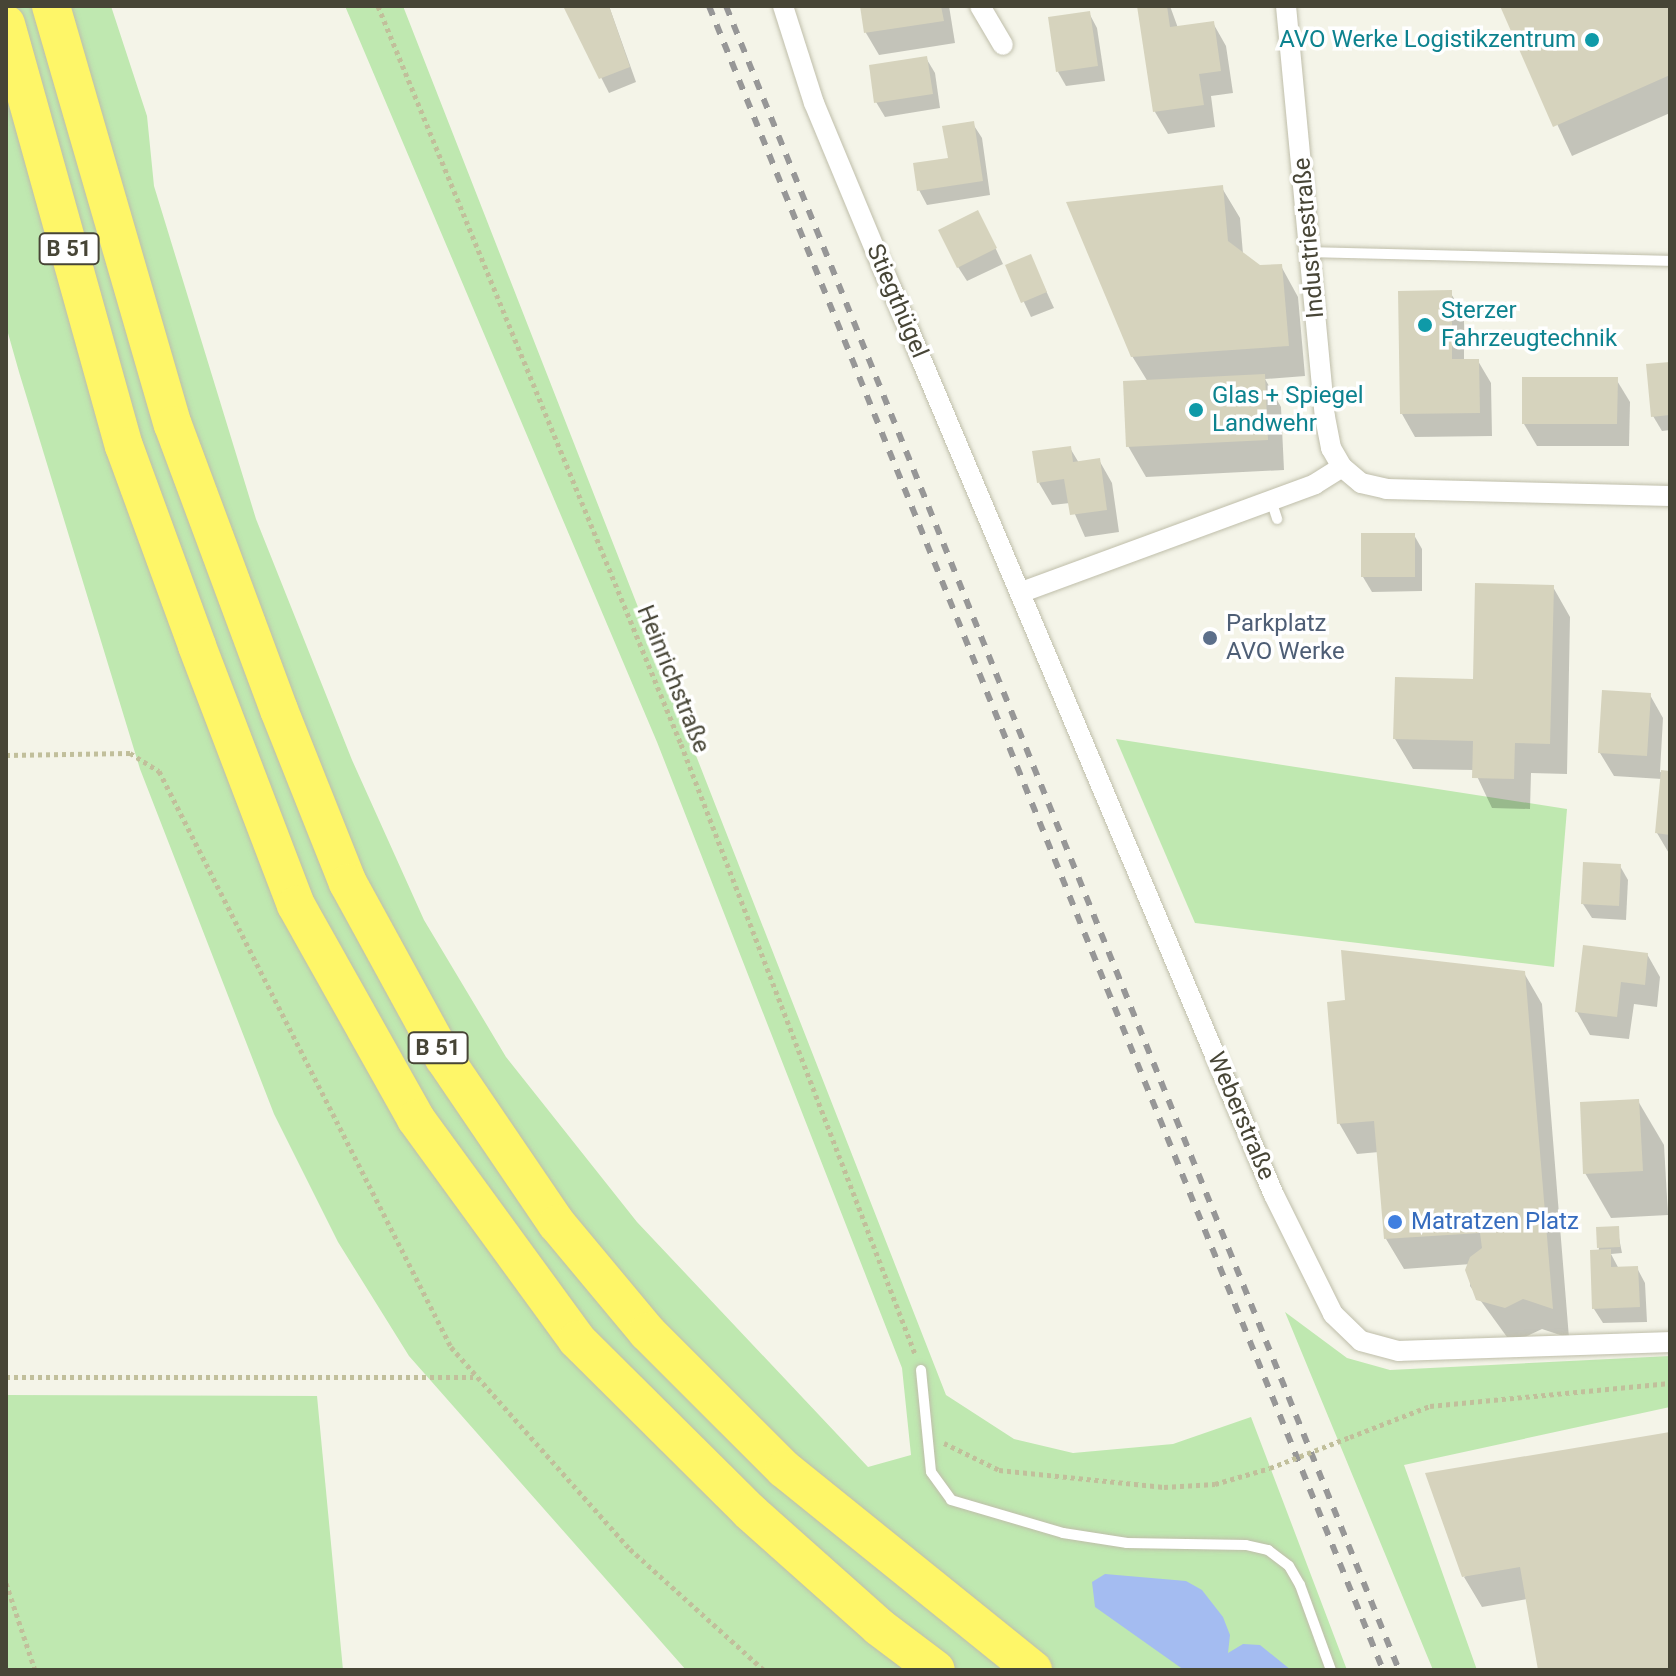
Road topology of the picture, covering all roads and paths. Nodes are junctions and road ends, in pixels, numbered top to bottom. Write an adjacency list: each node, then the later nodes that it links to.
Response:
1 (51, 6): 26 (highway, B 51)
2 (378, 6): 15 (path, Heinrichstraße)
3 (783, 6): 12 (street, Stiegthügel)
4 (980, 6): 7 (street)
5 (1286, 6): 8 (street, Industriestraße)
6 (6, 24): 25 (highway, B 51)
7 (1003, 45)
8 (1311, 252): 9 (lane); 10 (street, Industriestraße)
9 (1670, 261)
10 (1342, 467): 11 (street); 12 (street)
11 (1670, 496)
12 (1022, 592): 14 (street, Weberstraße)
13 (6, 755): 17 (path)
14 (1670, 1342)
15 (921, 1370): 19 (lane)
16 (6, 1377): 17 (path)
17 (473, 1377): 24 (path)
18 (1670, 1383): 19 (path, bridge)
19 (929, 1436): 20 (lane)
20 (1224, 1546): 21 (lane); 27 (lane)
21 (1225, 1559)
22 (6, 1583): 23 (path)
23 (35, 1670)
24 (764, 1670)
25 (936, 1670)
26 (1033, 1670)
27 (1331, 1670)

